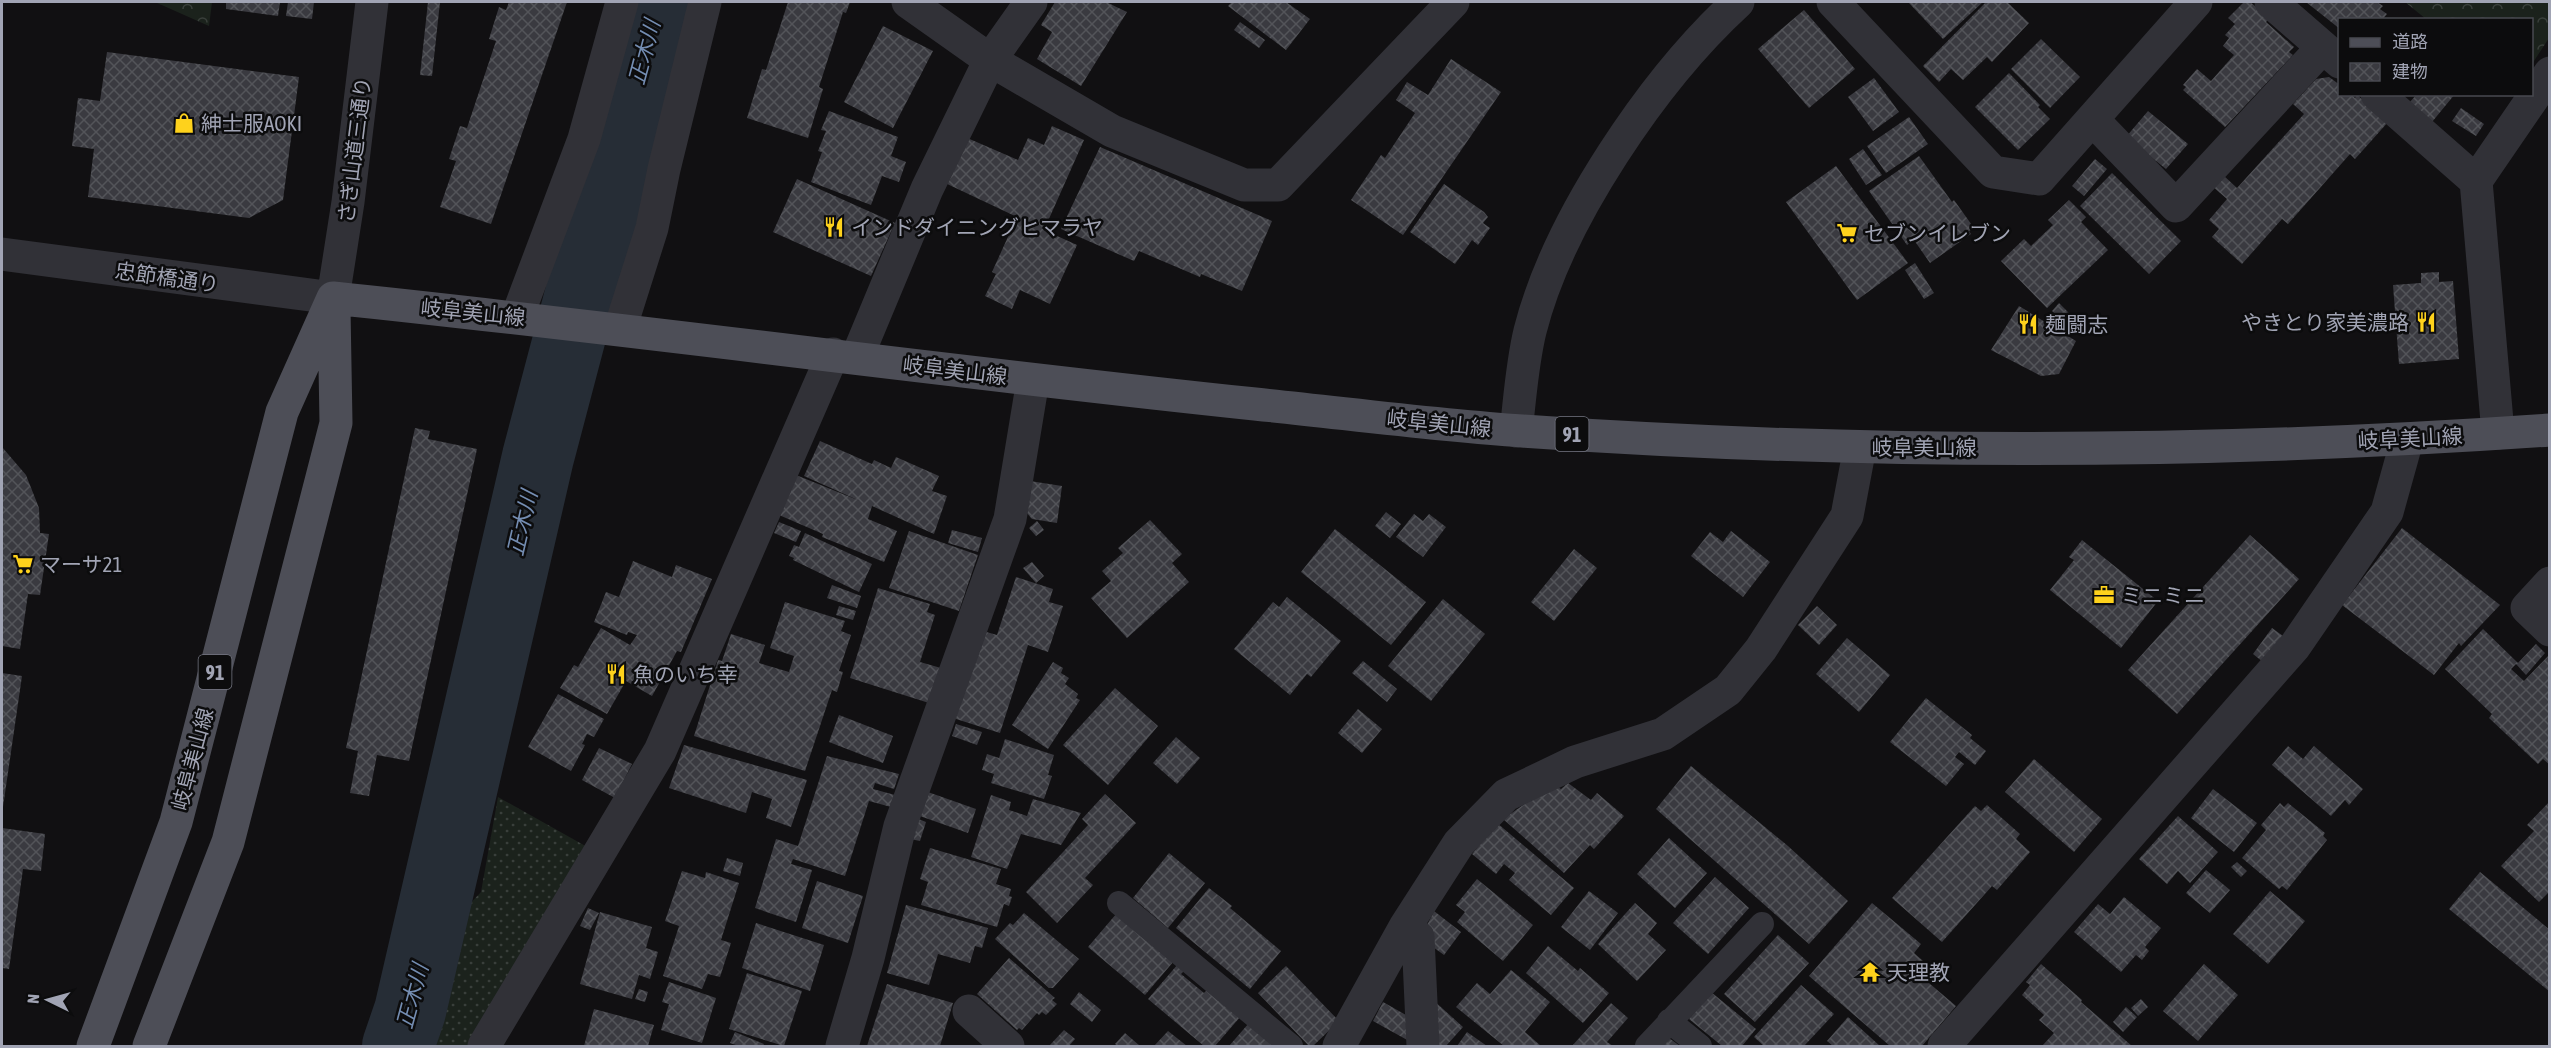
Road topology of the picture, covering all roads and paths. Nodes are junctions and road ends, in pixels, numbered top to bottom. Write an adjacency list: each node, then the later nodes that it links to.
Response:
1 (372, 2): 18 (street, さぎ山道三通り)
2 (622, 2): 19 (street)
3 (705, 2): 20 (street)
4 (908, 2): 12 (street)
5 (1031, 2): 12 (street)
6 (1453, 2): 12 (street)
7 (1738, 2): 24 (street)
8 (1833, 2): 15 (street)
9 (2196, 2): 15 (street)
10 (2271, 2): 11 (street)
11 (2331, 55): 15 (street)
12 (990, 60): 21 (street)
13 (2550, 72): 16 (street)
14 (2379, 96): 16 (street)
15 (2092, 119)
16 (2476, 182): 25 (street)
17 (2, 254): 18 (street, 忠節橋通り)
18 (333, 298): 19 (main road, 岐阜美山線 / 91); 35 (main road, 岐阜美山線 / 91); 36 (main road)
19 (527, 318): 20 (main road, 岐阜美山線 / 91)
20 (610, 328): 21 (main road, 岐阜美山線 / 91)
21 (845, 356): 22 (main road, 岐阜美山線 / 91); 37 (street)
22 (1033, 381): 24 (main road, 岐阜美山線 / 91); 38 (street)
23 (2550, 430): 25 (main road, 岐阜美山線 / 91)
24 (1516, 431): 27 (main road, 岐阜美山線 / 91)
25 (2498, 433): 26 (main road, 岐阜美山線 / 91)
26 (2407, 440): 27 (main road, 岐阜美山線 / 91); 45 (street)
27 (1860, 447): 32 (street)
28 (2550, 583): 29 (street)
29 (2550, 630)
30 (1119, 903): 40 (lane)
31 (1761, 924): 34 (lane)
32 (1405, 927): 41 (street); 42 (street)
33 (969, 1011): 39 (street)
34 (1669, 1021): 43 (lane); 44 (lane)
35 (93, 1047)
36 (149, 1047)
37 (484, 1047)
38 (842, 1047)
39 (1008, 1047)
40 (1291, 1047)
41 (1339, 1047)
42 (1423, 1047)
43 (1647, 1047)
44 (1700, 1047)
45 (1944, 1047)

